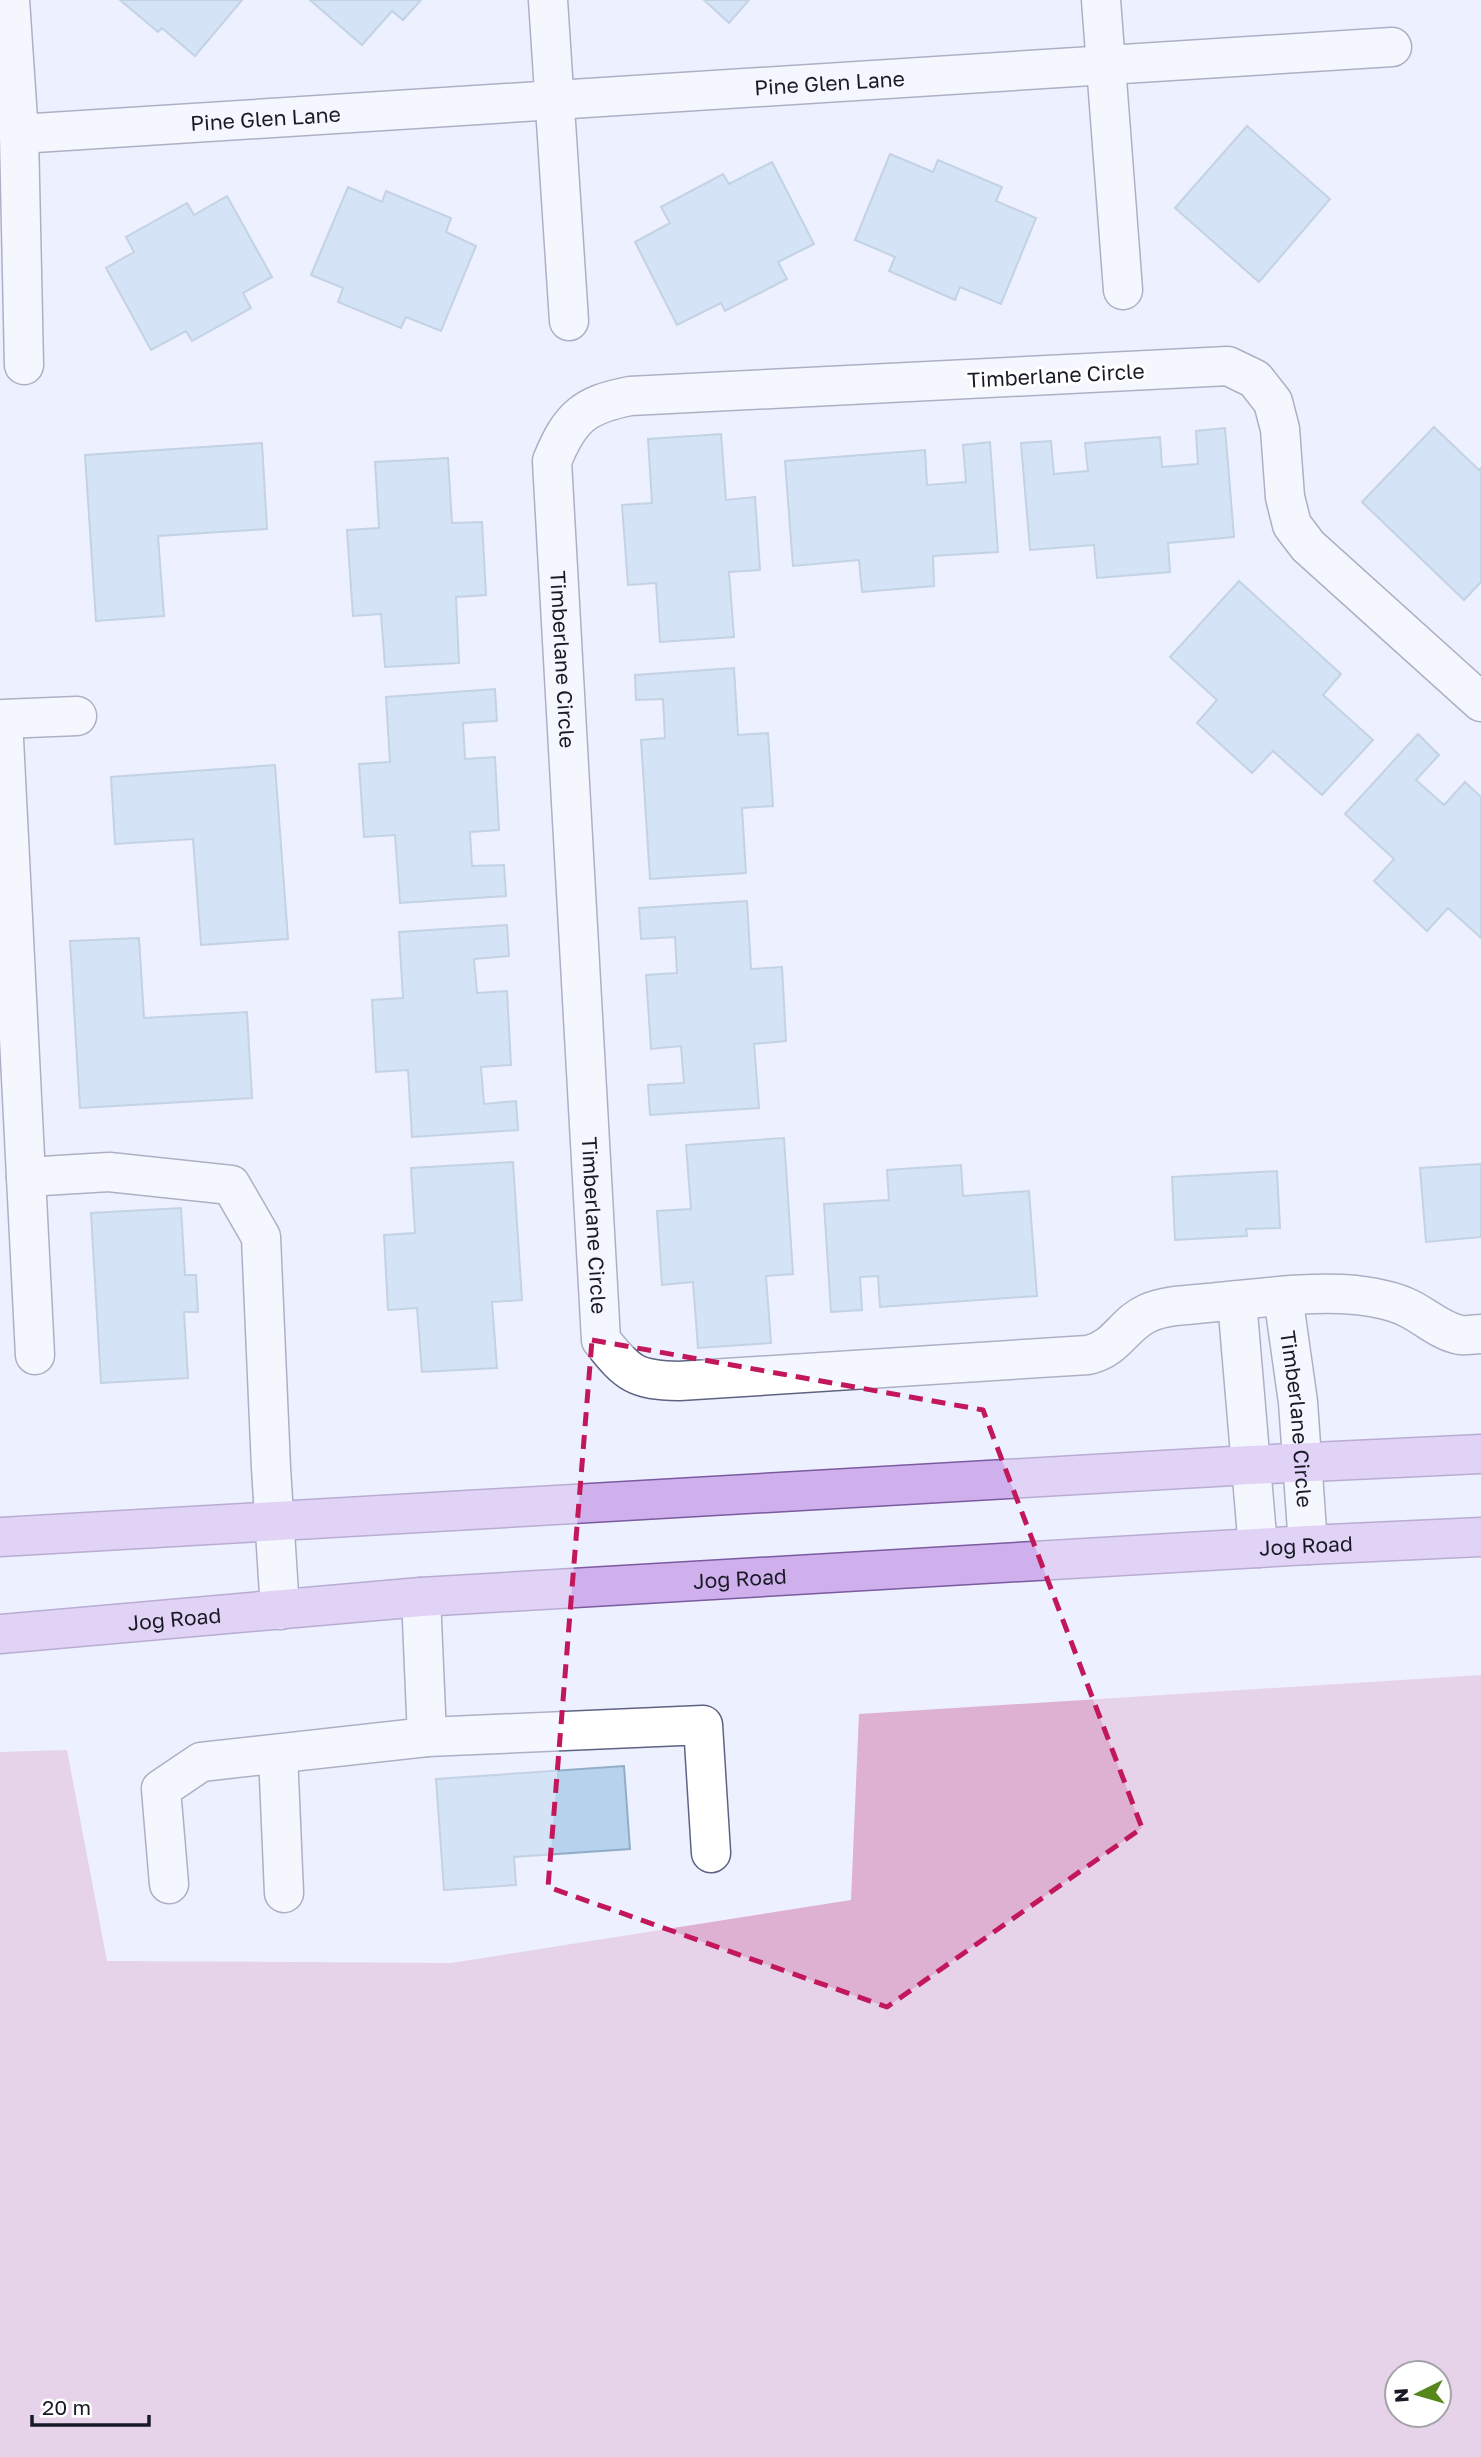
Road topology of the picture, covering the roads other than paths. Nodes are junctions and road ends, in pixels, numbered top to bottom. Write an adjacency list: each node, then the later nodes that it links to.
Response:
1 (10, 0): 7 (street)
2 (548, 0): 6 (street)
3 (1101, 0): 5 (street)
4 (1392, 47): 5 (street, Pine Glen Lane)
5 (1106, 65): 6 (street, Pine Glen Lane); 8 (street)
6 (553, 100): 7 (street, Pine Glen Lane); 9 (street)
7 (19, 134): 10 (street)
8 (1124, 290)
9 (569, 321)
10 (24, 365)
11 (1481, 702): 15 (street, Timberlane Circle)
12 (76, 716): 13 (street)
13 (26, 1177): 17 (street); 21 (street)
14 (1283, 1296): 15 (street, Timberlane Circle); 16 (street, Timberlane Circle); 19 (street, Timberlane Circle)
15 (1237, 1301): 20 (street)
16 (1481, 1334)
17 (36, 1355)
18 (1481, 1454): 19 (main road)
19 (1304, 1462): 20 (main road); 24 (street, Timberlane Circle)
20 (1250, 1465): 21 (main road); 25 (street)
21 (273, 1521): 22 (main road); 27 (street)
22 (0, 1537)
23 (1481, 1537): 24 (main road, Jog Road)
24 (1308, 1545): 25 (main road, Jog Road)
25 (1258, 1548): 26 (main road, Jog Road)
26 (421, 1597): 27 (main road, Jog Road); 29 (street)
27 (280, 1610): 28 (main road, Jog Road)
28 (0, 1634)
29 (427, 1737): 30 (street); 31 (street)
30 (278, 1754): 32 (street); 33 (street)
31 (711, 1853)
32 (169, 1884)
33 (284, 1893)

